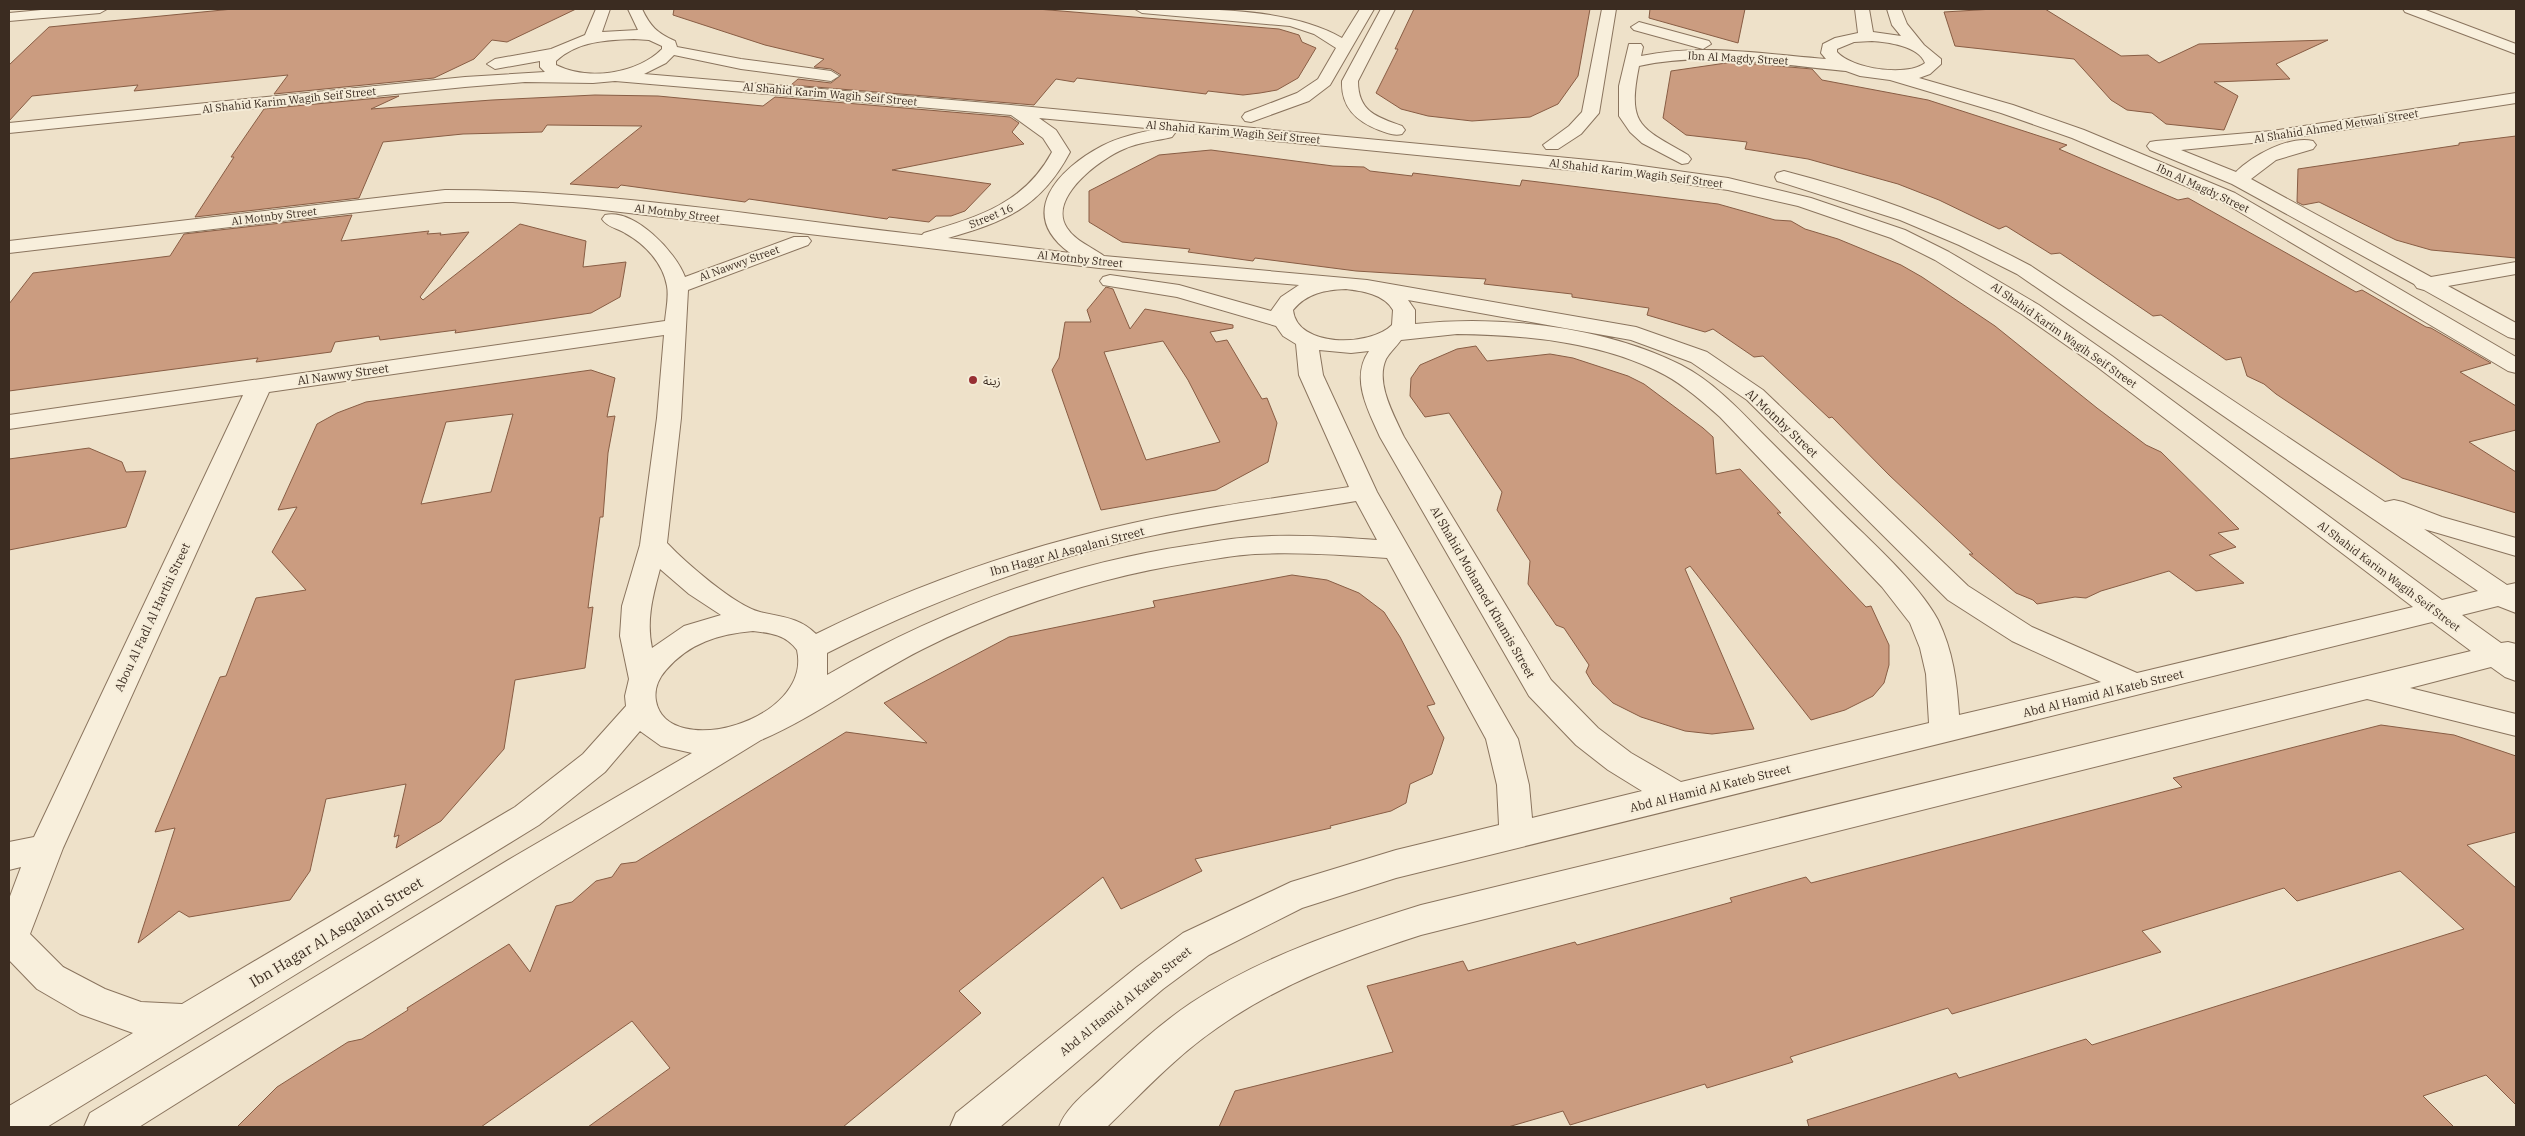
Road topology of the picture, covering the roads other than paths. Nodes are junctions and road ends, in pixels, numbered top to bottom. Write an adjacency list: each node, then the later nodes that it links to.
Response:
1 (28, 9): 14 (street)
2 (92, 9): 3 (street); 18 (street)
3 (100, 9)
4 (603, 9): 23 (street)
5 (635, 9): 20 (street)
6 (1142, 9): 24 (street)
7 (1267, 9): 15 (street)
8 (1609, 9): 45 (street)
9 (1641, 9): 19 (street)
10 (1862, 9): 22 (street)
11 (1894, 9): 26 (street)
12 (2410, 9): 27 (street)
13 (2445, 9): 21 (street)
14 (9, 10)
15 (1299, 10)
16 (1363, 14): 17 (street); 24 (street)
17 (1384, 15): 43 (street)
18 (9, 17)
19 (1639, 27): 25 (street, Ibn Al Magdy Street); 30 (street)
20 (652, 36): 23 (street, Al Shahid Karim Wagih Seif Street); 28 (street)
21 (2516, 36)
22 (1866, 38): 25 (street, Ibn Al Magdy Street); 26 (street, Ibn Al Magdy Street)
23 (590, 39): 29 (street, Al Shahid Karim Wagih Seif Street)
24 (1345, 46): 40 (street)
25 (1829, 47): 31 (street)
26 (1918, 48): 32 (street)
27 (2516, 49)
28 (670, 50): 34 (street); 40 (street, Al Shahid Karim Wagih Seif Street)
29 (555, 53): 35 (street); 39 (street, Al Shahid Karim Wagih Seif Street)
30 (1631, 64): 31 (street, Ibn Al Magdy Street); 48 (street)
31 (1846, 66): 33 (street, Ibn Al Magdy Street)
32 (1949, 71): 33 (street); 46 (street, Ibn Al Magdy Street)
33 (1892, 75): 60 (street, Ibn Al Magdy Street)
34 (613, 76): 35 (street, Al Shahid Karim Wagih Seif Street); 37 (street, Al Shahid Karim Wagih Seif Street)
35 (569, 77): 41 (street, Al Shahid Karim Wagih Seif Street)
36 (2516, 98): 44 (street, Al Shahid Ahmed Metwali Street)
37 (1010, 110): 42 (street, Al Shahid Karim Wagih Seif Street); 52 (street, Street 16)
38 (2516, 114): 47 (street, Al Shahid Ahmed Metwali Street)
39 (9, 115)
40 (1252, 117): 43 (street, Al Shahid Karim Wagih Seif Street)
41 (9, 128)
42 (1201, 129): 55 (street); 78 (street, Al Shahid Karim Wagih Seif Street)
43 (1396, 130): 45 (street, Al Shahid Karim Wagih Seif Street)
44 (2272, 136): 46 (street, Al Shahid Ahmed Metwali Street); 47 (street)
45 (1552, 145): 48 (street, Al Shahid Karim Wagih Seif Street)
46 (2156, 146): 49 (street, Ibn Al Magdy Street)
47 (2295, 147): 49 (street, Al Shahid Ahmed Metwali Street)
48 (1682, 159): 72 (street, Al Shahid Karim Wagih Seif Street)
49 (2238, 180): 58 (street, Ibn Al Magdy Street)
50 (612, 219): 51 (street, Al Motnby Street); 54 (street, Al Motnby Street); 59 (street)
51 (801, 241): 59 (street, Al Nawwy Street); 63 (street, Al Motnby Street)
52 (918, 241): 53 (street, Al Motnby Street); 55 (street, Al Motnby Street)
53 (9, 247)
54 (9, 260)
55 (1099, 262): 57 (street, Al Motnby Street)
56 (2516, 268): 58 (street)
57 (1356, 284): 63 (street); 67 (street, Al Shahid Mohamed Khamis Street); 82 (street, Al Motnby Street)
58 (2430, 284): 60 (street); 62 (street, Ibn Al Magdy Street)
59 (678, 287): 65 (street)
60 (2388, 291): 64 (street, Ibn Al Magdy Street)
61 (2516, 310): 62 (street)
62 (2487, 316): 64 (street); 66 (street, Ibn Al Magdy Street)
63 (1284, 321): 68 (street)
64 (2443, 324): 69 (street, Ibn Al Magdy Street)
65 (677, 326): 70 (street, Al Nawwy Street); 74 (street)
66 (2516, 332)
67 (1394, 335): 68 (street); 87 (street); 89 (street, Al Shahid Mohamed Khamis Street)
68 (1307, 340): 73 (street)
69 (2516, 366)
70 (259, 387): 71 (street, Al Nawwy Street); 91 (street, Abou Al Fadl Al Harthi Street)
71 (9, 422)
72 (2344, 487): 75 (street); 77 (street, Al Shahid Karim Wagih Seif Street)
73 (1364, 492): 76 (street); 80 (street, Ibn Hagar Al Asqalani Street)
74 (653, 545): 79 (street); 84 (street)
75 (2516, 548)
76 (1398, 550): 85 (street); 90 (street)
77 (2512, 597): 78 (street, Abd Al Hamid Al Kateb Street)
78 (2438, 613): 81 (street, Al Shahid Karim Wagih Seif Street); 82 (street, Abd Al Hamid Al Kateb Street)
79 (753, 621): 80 (street); 84 (street)
80 (812, 648): 85 (street)
81 (2509, 658): 83 (street)
82 (2138, 685): 87 (street, Abd Al Hamid Al Kateb Street)
83 (2367, 688): 86 (street); 98 (street)
84 (642, 694): 88 (street); 94 (street, Ibn Hagar Al Asqalani Street)
85 (783, 716): 88 (street)
86 (2516, 725)
87 (1945, 732): 89 (street, Abd Al Hamid Al Kateb Street)
88 (749, 734): 96 (street)
89 (1678, 796): 90 (street, Abd Al Hamid Al Kateb Street)
90 (1516, 835): 97 (street, Abd Al Hamid Al Kateb Street)
91 (46, 848): 92 (street); 93 (street, Abou Al Fadl Al Harthi Street)
92 (9, 856)
93 (10, 940): 94 (street, Abou Al Fadl Al Harthi Street)
94 (190, 1021): 95 (street, Ibn Hagar Al Asqalani Street)
95 (11, 1127)
96 (104, 1127)
97 (970, 1127)
98 (1079, 1127)

